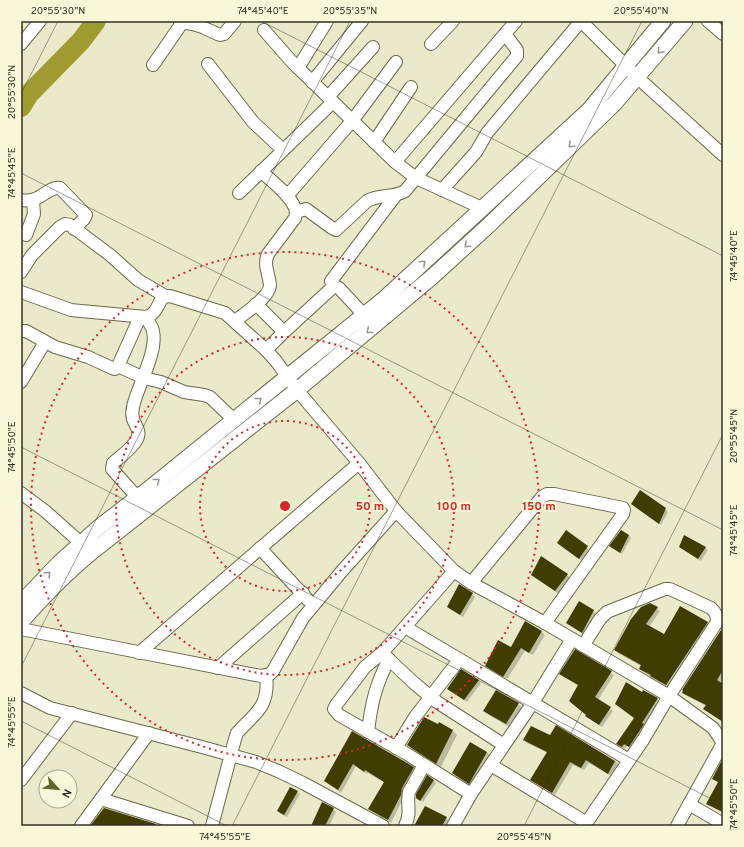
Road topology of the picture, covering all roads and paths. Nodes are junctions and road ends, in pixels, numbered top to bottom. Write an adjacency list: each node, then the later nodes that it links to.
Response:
1 (40, 21): 15 (street)
2 (236, 21): 10 (street)
3 (327, 21): 22 (street)
4 (362, 21): 24 (street)
5 (453, 21): 16 (street)
6 (516, 21): 13 (street)
7 (663, 21): 21 (street)
8 (685, 21): 23 (street, one-way to 23)
9 (708, 21): 14 (street)
10 (181, 22): 20 (street)
11 (585, 22): 21 (street); 34 (street)
12 (264, 30): 22 (street)
13 (505, 34): 31 (street); 33 (street)
14 (723, 34)
15 (21, 44)
16 (431, 44)
17 (373, 47): 26 (street)
18 (396, 62): 27 (street)
19 (208, 64): 29 (street)
20 (153, 65)
21 (626, 66): 23 (street); 39 (street)
22 (298, 68): 24 (street)
23 (637, 77): 30 (street); 43 (street, one-way to 43)
24 (312, 82): 26 (street)
25 (411, 87): 28 (street)
26 (330, 99): 27 (street); 29 (street)
27 (352, 121): 28 (street); 37 (street)
28 (374, 142): 31 (street)
29 (283, 150): 32 (street)
30 (723, 155)
31 (394, 162): 33 (street)
32 (262, 171): 35 (street); 37 (street)
33 (416, 178): 34 (street); 36 (street)
34 (442, 190): 39 (street)
35 (239, 193)
36 (396, 195): 40 (street); 48 (street)
37 (287, 196): 40 (street)
38 (27, 200): 42 (street); 44 (street)
39 (482, 208): 41 (street)
40 (296, 212): 52 (street)
41 (471, 218): 43 (street); 47 (street, one-way to 41)
42 (74, 229): 45 (street); 51 (street)
43 (483, 230): 50 (street, one-way to 50)
44 (24, 234): 45 (street)
45 (44, 244): 46 (street)
46 (21, 272)
47 (402, 283): 50 (street); 53 (street)
48 (333, 287): 53 (street); 57 (street)
49 (21, 292): 54 (street)
50 (412, 295): 64 (street, one-way to 64)
51 (165, 296): 54 (street); 55 (street)
52 (256, 304): 55 (street); 57 (street)
53 (364, 315): 61 (street)
54 (143, 317): 60 (street); 62 (street)
55 (235, 321): 59 (street)
56 (22, 328): 58 (street)
57 (284, 332): 59 (street)
58 (45, 342): 60 (street); 63 (street)
59 (266, 350): 61 (street)
60 (118, 366): 62 (street)
61 (288, 376): 64 (street); 65 (street, one-way to 61)
62 (144, 378): 65 (street); 68 (street)
63 (21, 382)
64 (297, 390): 66 (street); 77 (street)
65 (234, 420): 68 (street, one-way to 65)
66 (359, 463): 69 (street); 71 (street)
67 (21, 493): 70 (street)
68 (137, 498): 70 (street)
69 (396, 511): 72 (street); 76 (street)
70 (81, 543): 75 (street, one-way to 70)
71 (260, 548): 74 (street); 83 (street)
72 (454, 571): 73 (street); 79 (street)
73 (471, 583): 78 (street); 78 (street)
74 (303, 594): 76 (street); 86 (street)
75 (21, 603)
76 (313, 605): 87 (street)
77 (21, 622)
78 (545, 623): 81 (street)
79 (405, 627): 84 (street); 85 (street)
80 (21, 629): 83 (street)
81 (572, 639): 82 (street); 91 (street)
82 (583, 646): 90 (street); 90 (street)
83 (139, 652): 86 (street)
84 (386, 656): 89 (street); 93 (street); 93 (street)
85 (459, 660): 89 (street); 91 (street)
86 (218, 668): 87 (street)
87 (266, 675): 98 (street)
88 (21, 693): 92 (street)
89 (431, 696): 96 (street); 97 (street)
90 (669, 696): 95 (street); 99 (street)
91 (532, 704): 96 (street); 99 (street)
92 (72, 713): 94 (street); 102 (street)
93 (368, 732): 97 (street)
94 (149, 733): 98 (street); 104 (street)
95 (723, 743): 105 (street)
96 (504, 744): 101 (street)
97 (396, 748): 100 (street)
98 (230, 755): 109 (street); 110 (street)
99 (629, 760): 101 (street)
100 (424, 765): 103 (street); 111 (street)
101 (491, 765): 103 (street)
102 (21, 780)
103 (471, 794): 112 (street)
104 (101, 799): 107 (street); 108 (street)
105 (689, 804): 106 (street); 113 (street)
106 (723, 824)
107 (81, 826)
108 (188, 826)
109 (212, 826)
110 (383, 826)
111 (405, 826)
112 (453, 826)
113 (677, 826)

